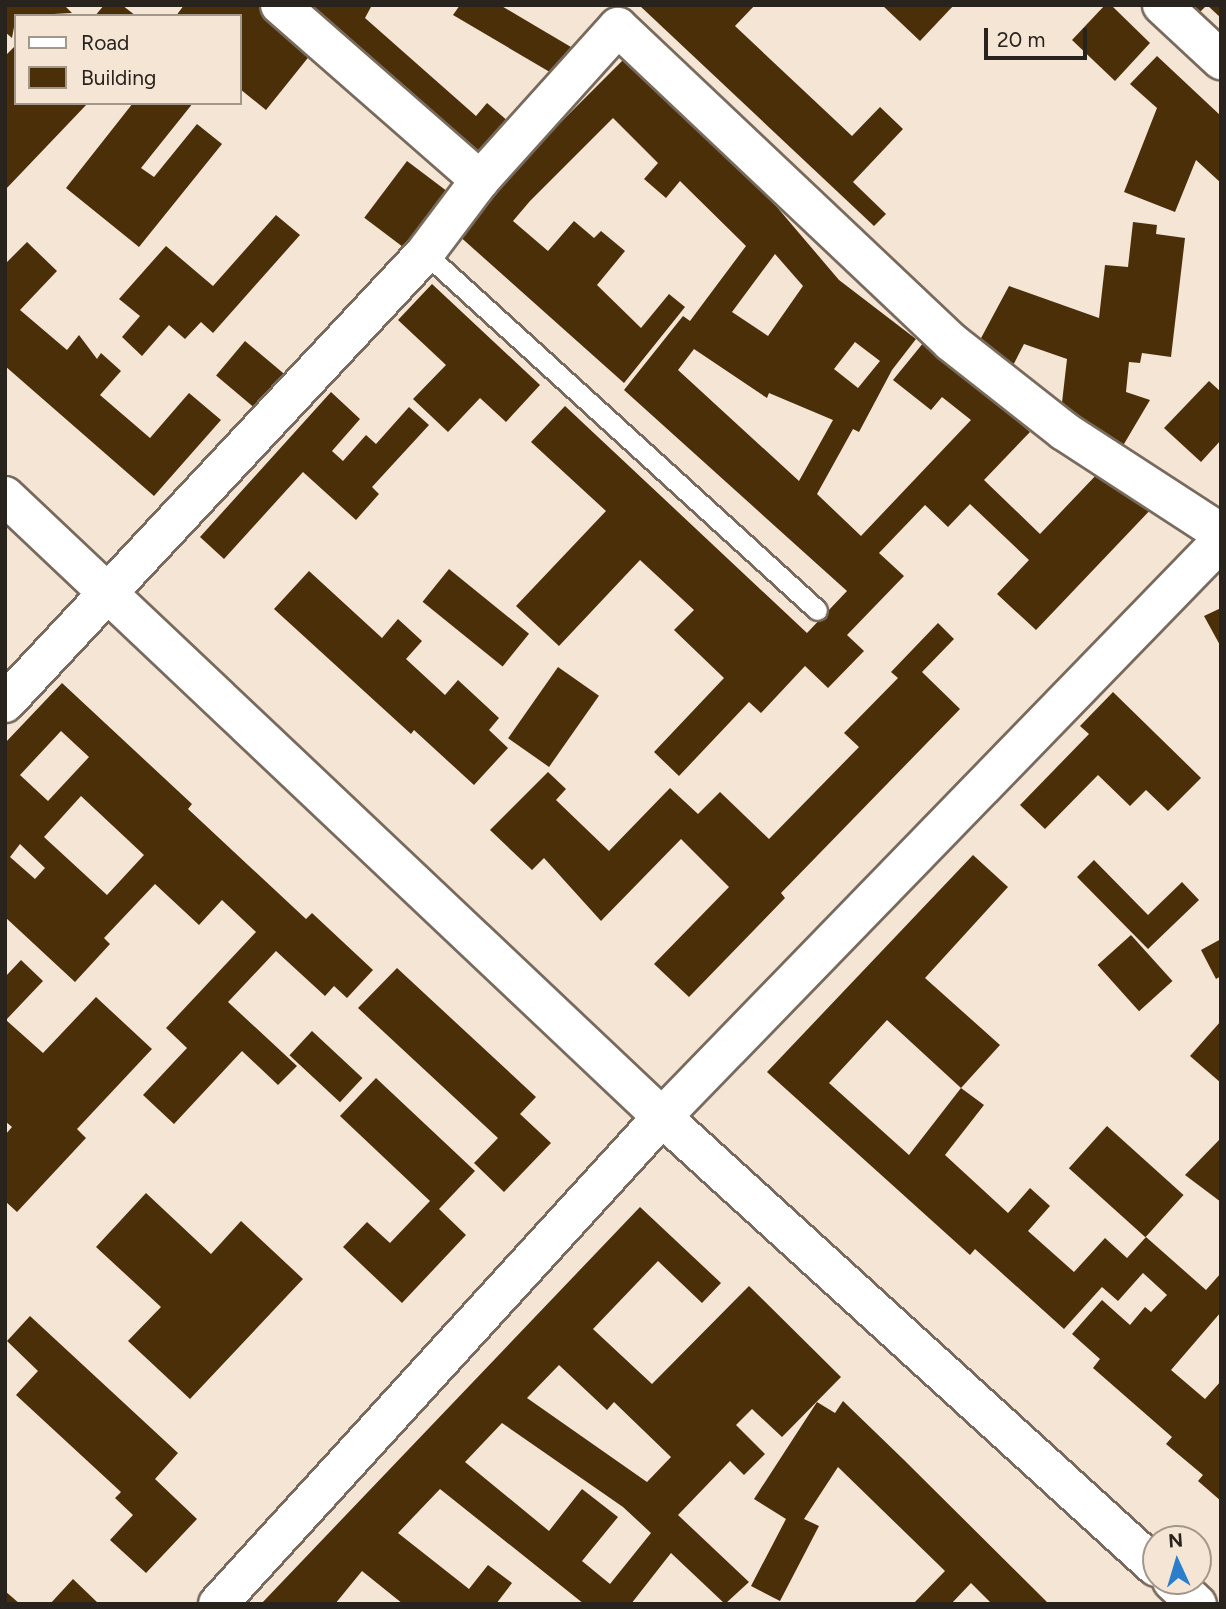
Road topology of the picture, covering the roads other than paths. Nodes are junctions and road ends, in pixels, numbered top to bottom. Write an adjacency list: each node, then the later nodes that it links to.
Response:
1 (280, 5): 5 (street)
2 (1162, 5): 4 (street)
3 (607, 16): 5 (street); 8 (street)
4 (1221, 60)
5 (480, 180): 6 (street)
6 (425, 253): 10 (street); 11 (lane)
7 (5, 496): 10 (street)
8 (1221, 533)
9 (1221, 541): 13 (street)
10 (110, 591): 12 (street); 13 (street)
11 (817, 610)
12 (5, 703)
13 (662, 1117): 14 (street); 15 (street)
14 (1142, 1554)
15 (218, 1604)

